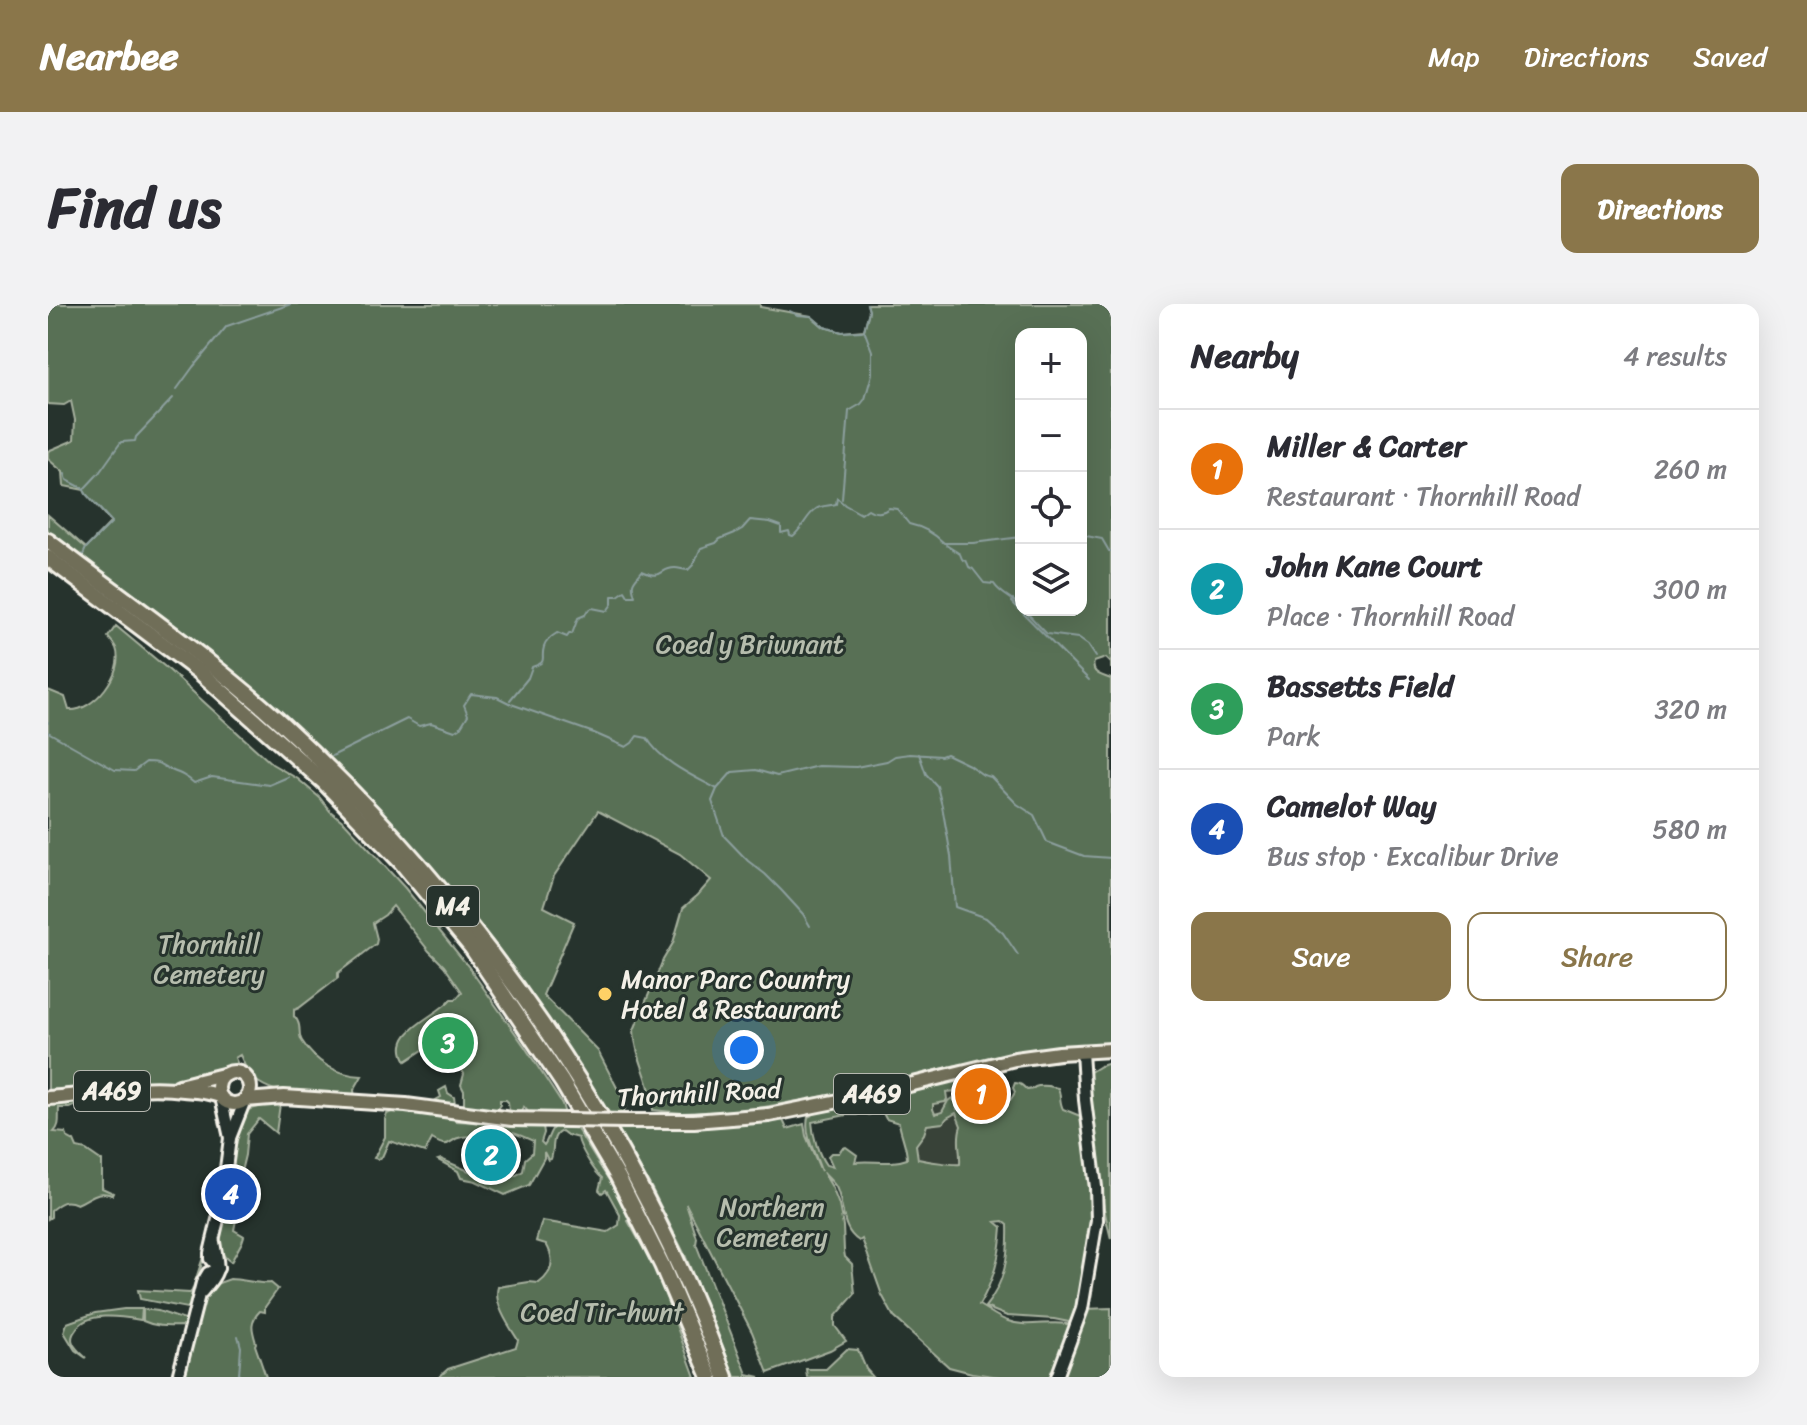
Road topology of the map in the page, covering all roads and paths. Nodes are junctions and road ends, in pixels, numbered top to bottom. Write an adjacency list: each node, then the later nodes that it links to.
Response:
1 (48, 541): 15 (highway, M4)
2 (48, 558): 14 (highway, M4)
3 (1111, 1050): 4 (main road, Thornhill Road / A469)
4 (1082, 1052): 9 (main road, Thornhill Road / A469, bridge); 16 (street)
5 (227, 1074): 6 (main road, Thornhill Road); 7 (main road, Thornhill Road / A469); 8 (main road)
6 (248, 1079): 9 (main road, Thornhill Road / A469); 11 (main road)
7 (176, 1088): 8 (main road, Thornhill Road / A469); 10 (main road, Thornhill Road / A469)
8 (221, 1096): 11 (main road, Thornhill Road); 12 (street)
9 (284, 1097): 11 (main road, Thornhill Road / A469)
10 (48, 1098)
11 (245, 1100): 12 (street)
12 (230, 1138): 13 (street)
13 (178, 1377)
14 (710, 1377)
15 (725, 1377)
16 (1057, 1377)

